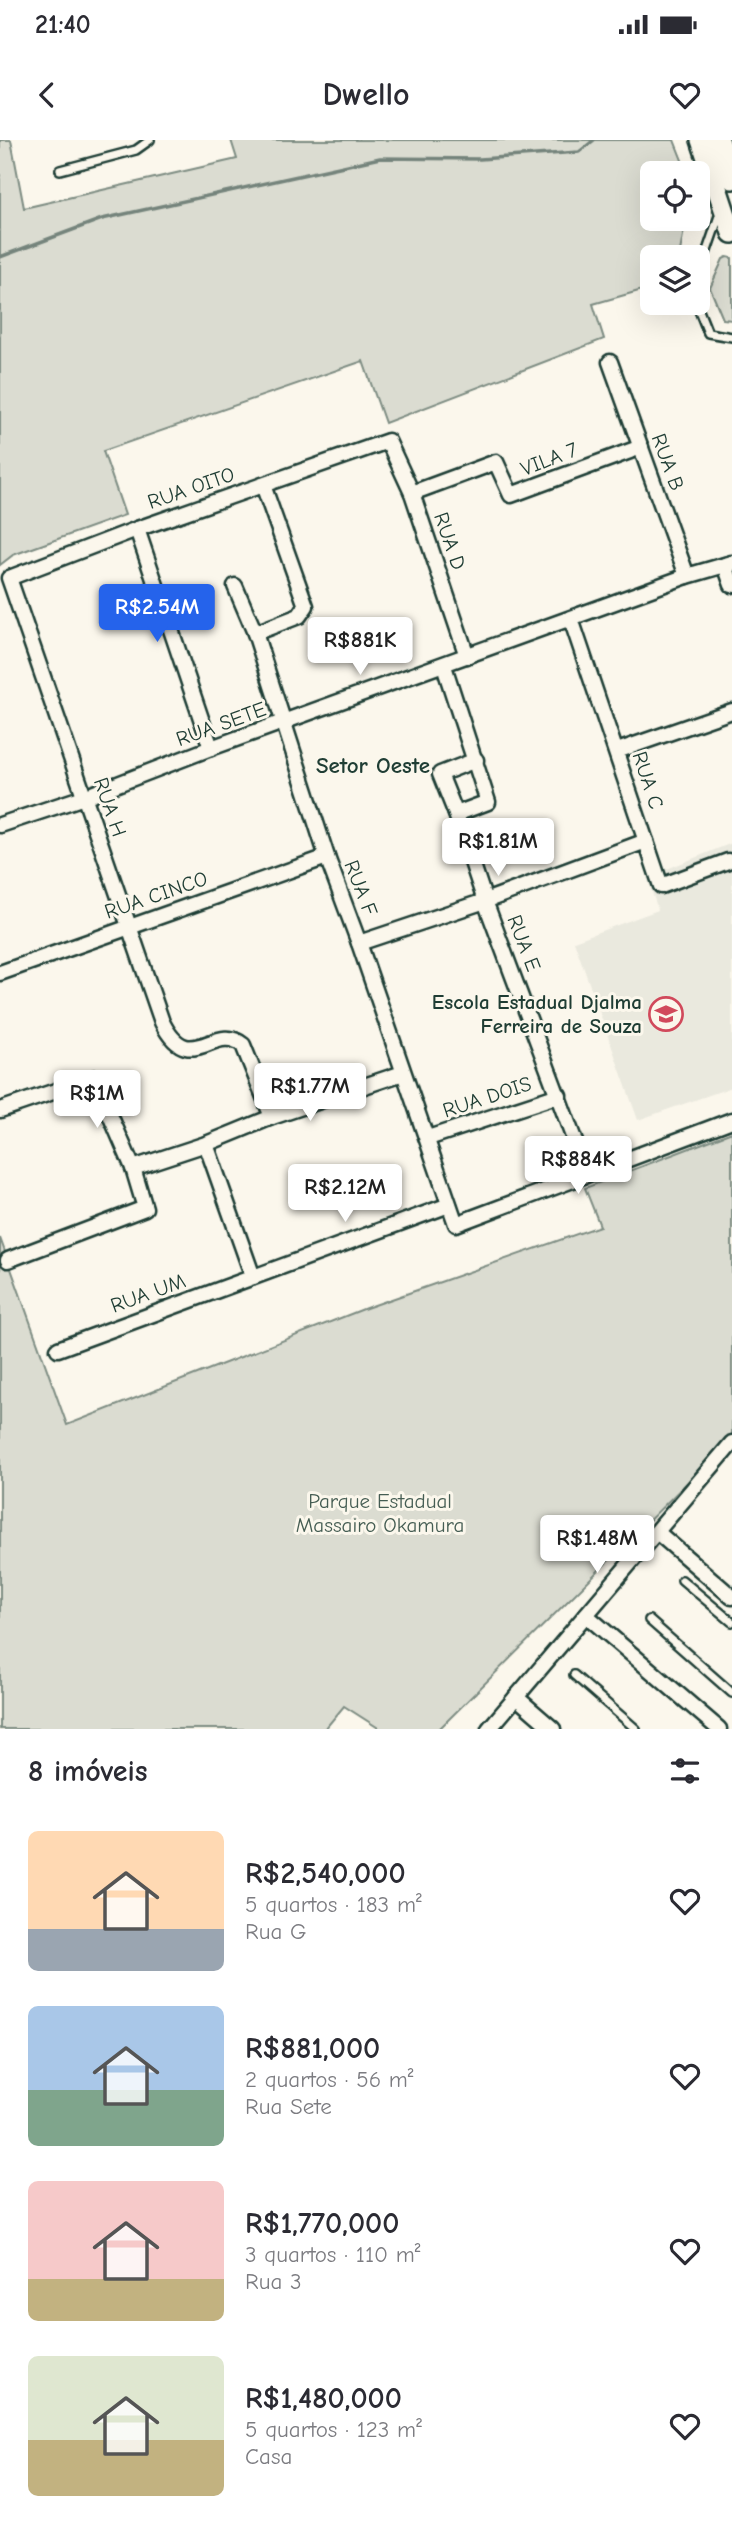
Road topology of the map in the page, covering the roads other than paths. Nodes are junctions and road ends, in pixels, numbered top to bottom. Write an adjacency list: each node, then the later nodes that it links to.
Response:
1 (150, 140): 4 (lane)
2 (701, 140): 6 (main road)
3 (719, 140): 5 (main road)
4 (60, 170)
5 (732, 179)
6 (723, 205): 7 (main road); 8 (lane)
7 (732, 233)
8 (709, 245)
9 (701, 315): 10 (lane)
10 (732, 337)
11 (610, 362): 13 (street, RUA B)
12 (388, 441): 14 (street, RUA OITO); 15 (street, RUA D)
13 (641, 447): 15 (street, VILA 7); 18 (street, RUA B)
14 (263, 485): 16 (street, RUA OITO); 23 (street)
15 (412, 492): 24 (street, RUA D)
16 (137, 529): 19 (street, RUA OITO); 28 (street)
17 (728, 564): 18 (street, RUA SETE); 20 (street)
18 (687, 576): 22 (street, RUA SETE)
19 (9, 578): 31 (street, RUA H)
20 (732, 585)
21 (235, 586): 23 (street, RUA F)
22 (571, 619): 24 (street, RUA SETE); 29 (street, RUA C)
23 (255, 633): 27 (street, RUA F)
24 (467, 656): 25 (street, RUA SETE)
25 (443, 666): 27 (street, RUA SETE); 30 (street)
26 (732, 711): 29 (street)
27 (284, 723): 28 (street, RUA SETE); 35 (street, RUA F)
28 (211, 748): 31 (street, RUA SETE)
29 (617, 751): 34 (street, RUA C)
30 (475, 760): 32 (street); 32 (street, RUA E)
31 (84, 797): 33 (street, RUA SETE); 38 (street, RUA H)
32 (456, 814): 37 (street, RUA E)
33 (0, 825)
34 (646, 841): 36 (street, RUA C); 37 (street)
35 (327, 857): 38 (street, RUA CINCO); 39 (street, RUA F)
36 (728, 861)
37 (485, 901): 39 (street); 42 (street, RUA E)
38 (129, 927): 40 (street, RUA CINCO); 44 (street, RUA H)
39 (359, 943): 41 (street, RUA F)
40 (0, 973)
41 (403, 1073): 44 (street); 46 (street, RUA F)
42 (559, 1095): 46 (street, RUA DOIS); 49 (street, RUA E)
43 (0, 1111): 48 (street)
44 (272, 1117): 47 (street)
45 (732, 1119): 49 (street)
46 (428, 1138): 50 (street, RUA F)
47 (206, 1144): 48 (street); 52 (street)
48 (133, 1168): 51 (street)
49 (587, 1174): 50 (street)
50 (449, 1205): 52 (street, RUA UM)
51 (8, 1260)
52 (253, 1277): 53 (street, RUA UM)
53 (58, 1349)
54 (729, 1452): 55 (street)
55 (657, 1532): 57 (street); 58 (street)
56 (682, 1580): 60 (lane)
57 (732, 1597)
58 (586, 1615): 63 (street); 67 (street)
59 (649, 1620): 62 (lane)
60 (732, 1622)
61 (574, 1675): 66 (lane)
62 (732, 1693)
63 (516, 1697): 64 (street); 65 (street)
64 (489, 1729)
65 (553, 1729)
66 (636, 1729)
67 (719, 1729)

